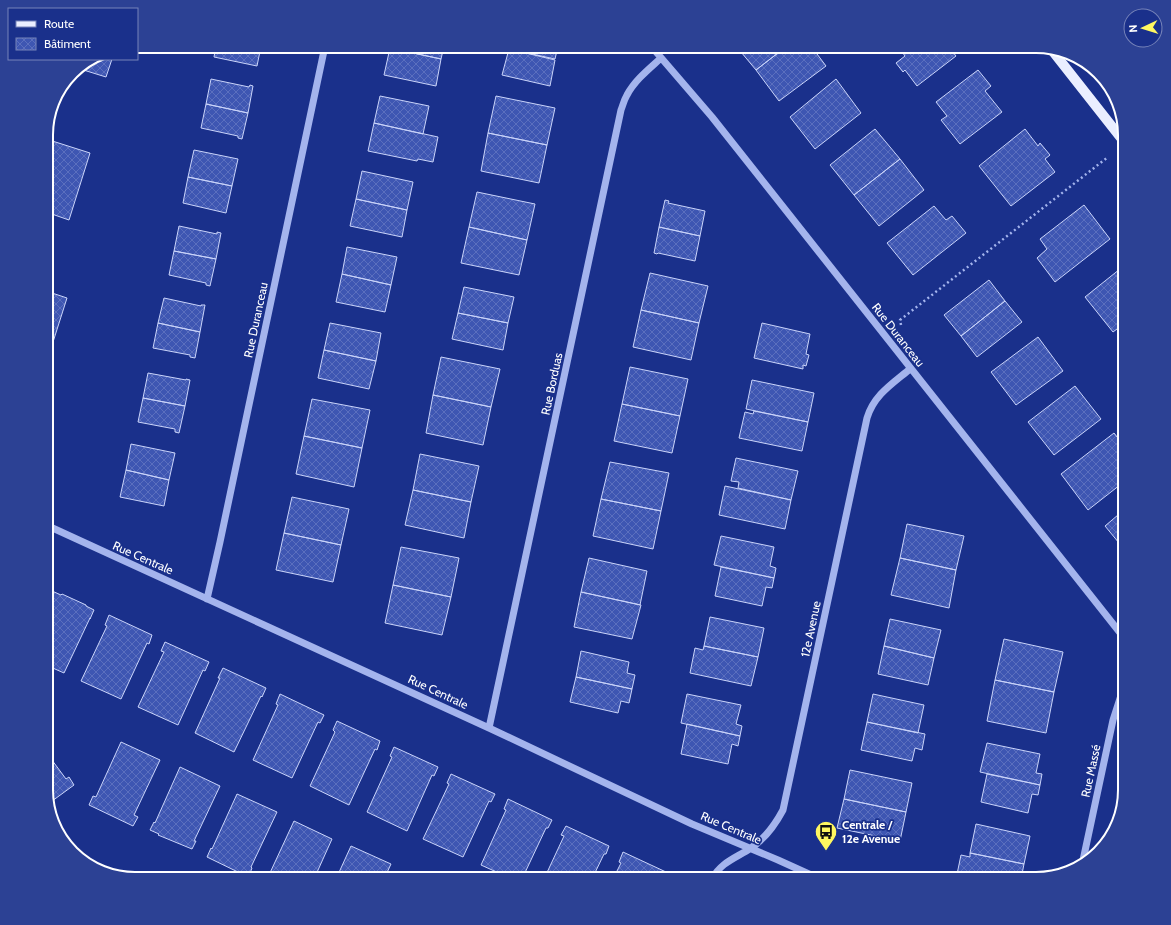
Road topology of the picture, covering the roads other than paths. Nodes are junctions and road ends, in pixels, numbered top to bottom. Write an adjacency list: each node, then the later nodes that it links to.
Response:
1 (323, 53): 8 (street, Rue Duranceau)
2 (657, 53): 4 (street, Rue Duranceau)
3 (1056, 56): 5 (main road)
4 (662, 58): 6 (street, Rue Duranceau); 11 (street, Rue Borduas)
5 (1118, 135)
6 (910, 369): 9 (street, Rue Duranceau); 12 (street, 12e Avenue)
7 (53, 529): 8 (street, Rue Centrale)
8 (207, 598): 11 (street, Rue Centrale)
9 (1118, 630)
10 (1118, 705): 13 (street, Rue Massé)
11 (489, 728): 12 (street, Rue Centrale)
12 (751, 848): 14 (street, 12e Avenue); 15 (street, Rue Centrale)
13 (1084, 856)
14 (717, 872)
15 (805, 872)

